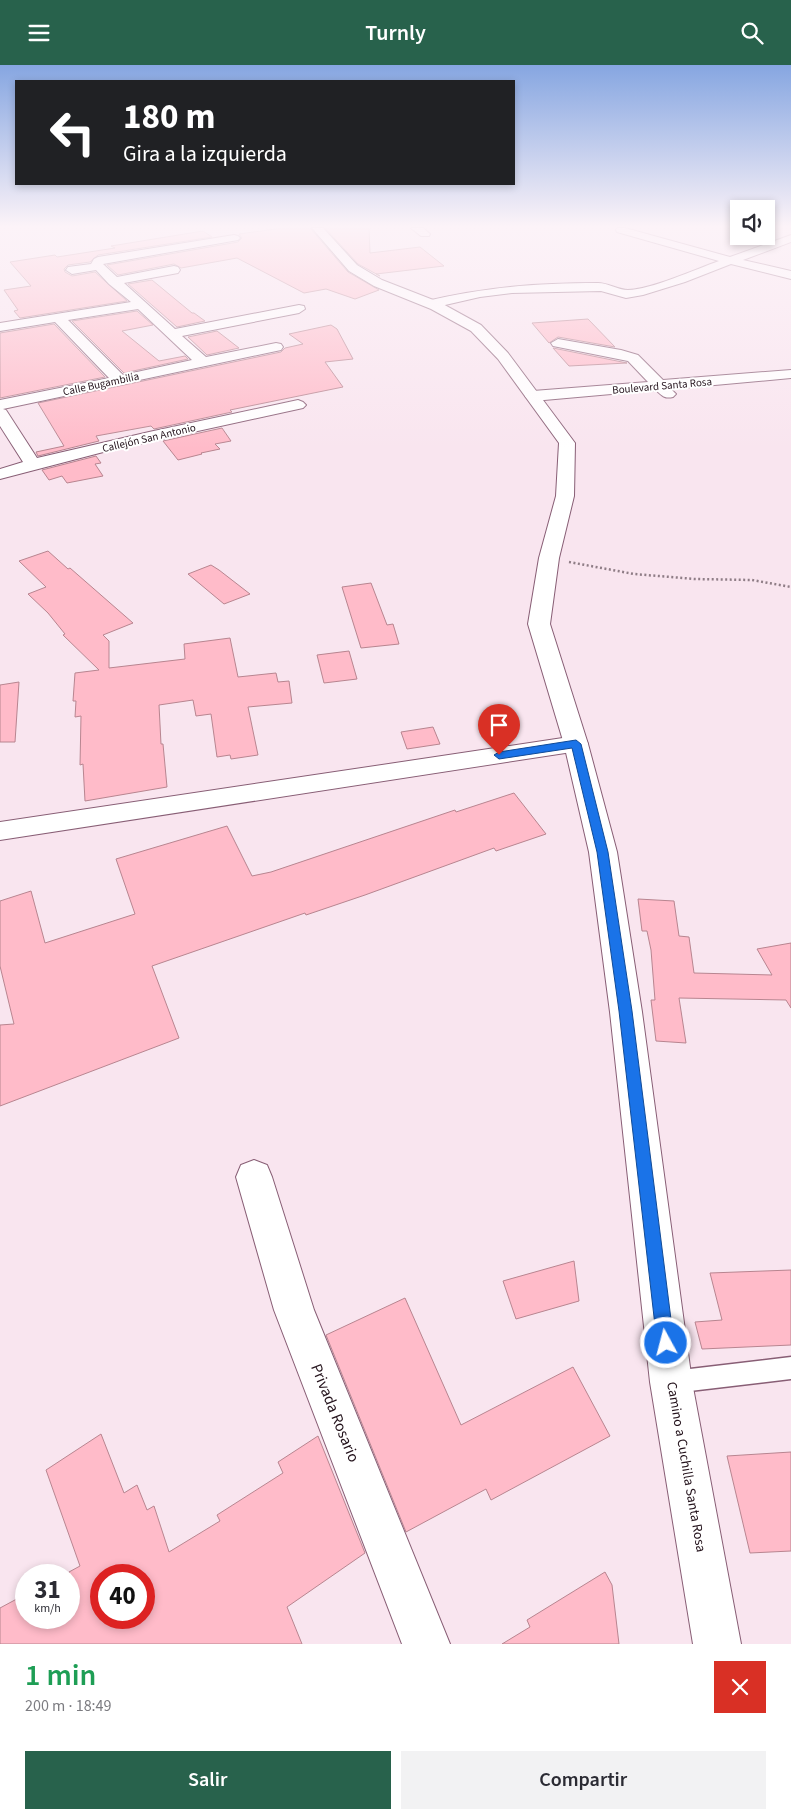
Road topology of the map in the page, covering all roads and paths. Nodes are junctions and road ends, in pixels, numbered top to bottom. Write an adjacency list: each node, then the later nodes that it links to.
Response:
1 (135, 302): 5 (street)
2 (426, 302): 4 (street, Camino a Cuchilla Santa Rosa)
3 (442, 302): 4 (street)
4 (432, 304): 17 (street, Camino a Cuchilla Santa Rosa)
5 (138, 305): 7 (street); 9 (street)
6 (299, 309): 9 (street)
7 (58, 318): 8 (street); 14 (street)
8 (0, 327)
9 (170, 334): 12 (street)
10 (558, 343): 16 (street)
11 (276, 347): 12 (street, Calle Bugambilia)
12 (202, 362): 14 (street, Calle Bugambilia)
13 (791, 374): 16 (street, Boulevard Santa Rosa)
14 (120, 380): 18 (street, Calle Bugambilia)
15 (791, 380): 16 (street, Boulevard Santa Rosa)
16 (665, 390): 17 (street, Boulevard Santa Rosa)
17 (536, 400): 23 (street, Camino a Cuchilla Santa Rosa)
18 (0, 405)
19 (298, 405): 21 (street, Callejón San Antonio)
20 (0, 413): 21 (street)
21 (32, 465): 22 (street, Callejón San Antonio)
22 (0, 474)
23 (549, 559): 24 (path); 25 (street, Camino a Cuchilla Santa Rosa)
24 (791, 587)
25 (576, 744): 26 (street); 29 (street, Camino a Cuchilla Santa Rosa)
26 (0, 831)
27 (254, 1177): 30 (street, Privada Rosario)
28 (791, 1368): 29 (lane)
29 (671, 1382): 31 (street, Camino a Cuchilla Santa Rosa)
30 (426, 1644)
31 (718, 1644)

